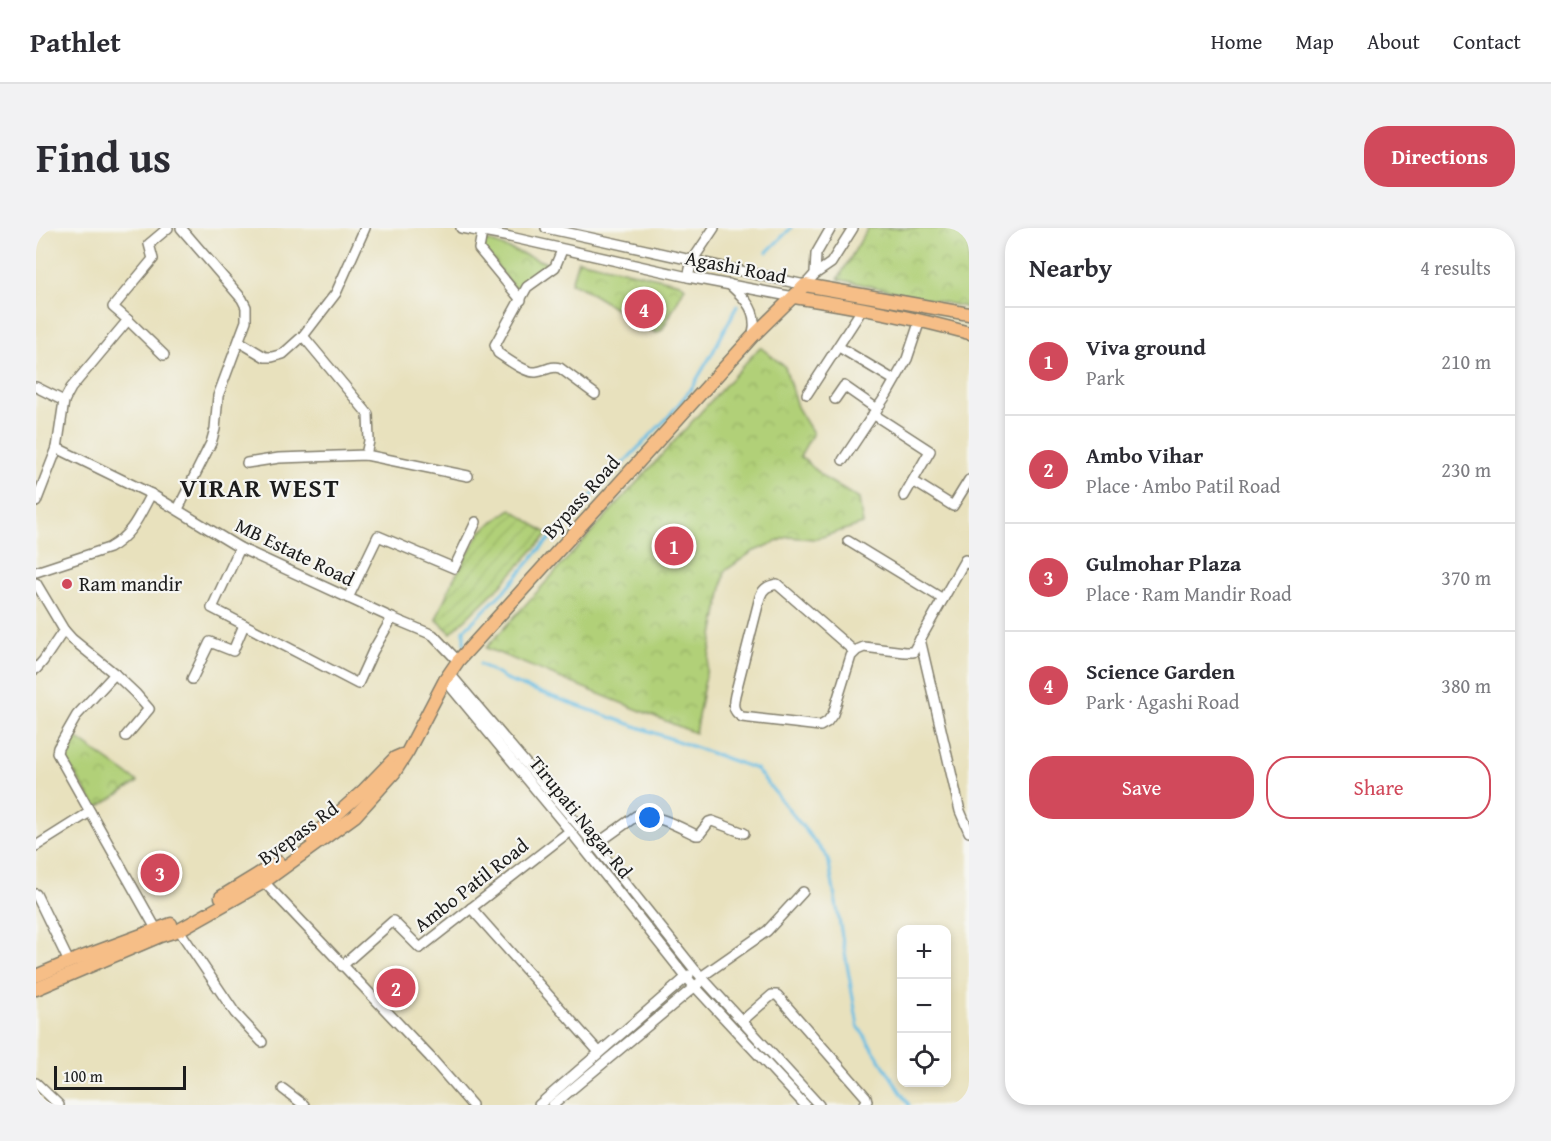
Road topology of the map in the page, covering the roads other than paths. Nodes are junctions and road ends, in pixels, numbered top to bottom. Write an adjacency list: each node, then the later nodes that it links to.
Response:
1 (168, 228): 21 (street)
2 (181, 228): 26 (street)
3 (365, 228): 24 (street)
4 (461, 228): 9 (street, Agashi Road)
5 (546, 228): 12 (street, Agashi Road)
6 (714, 228): 12 (street)
7 (831, 228): 13 (street)
8 (853, 228): 13 (street)
9 (499, 231): 11 (street, Agashi Road)
10 (481, 238): 18 (street)
11 (562, 250): 14 (street, Agashi Road); 18 (street)
12 (692, 261): 14 (street); 16 (street, Agashi Road)
13 (815, 274): 16 (street)
14 (688, 277): 15 (street, Agashi Road)
15 (729, 284): 17 (street, Agashi Road); 25 (street)
16 (805, 285): 17 (main road, Bypass Road); 20 (main road)
17 (794, 297): 19 (main road); 25 (main road, Bypass Road)
18 (521, 300): 31 (street)
19 (863, 308): 22 (main road); 27 (street)
20 (969, 314)
21 (128, 320): 28 (street); 34 (street)
22 (920, 320): 23 (main road); 29 (street)
23 (969, 333)
24 (303, 336): 26 (street); 37 (street)
25 (752, 338): 60 (main road, Bypass Road)
26 (240, 342): 46 (street)
27 (839, 346): 29 (street); 32 (street)
28 (164, 355)
29 (894, 380): 35 (street)
30 (36, 387): 34 (street)
31 (594, 394)
32 (807, 394)
33 (835, 399): 35 (street)
34 (64, 402): 36 (street)
35 (875, 412): 38 (street); 42 (street)
36 (57, 448): 43 (street, MB Estate Road); 45 (street)
37 (366, 455): 39 (street); 40 (street)
38 (843, 460)
39 (247, 463)
40 (468, 476)
41 (969, 480): 42 (street)
42 (913, 481): 44 (street)
43 (151, 494): 46 (street, MB Estate Road); 51 (street)
44 (904, 496)
45 (36, 502)
46 (178, 509): 49 (street, MB Estate Road)
47 (477, 522): 53 (street)
48 (849, 541): 54 (street)
49 (240, 548): 53 (street, MB Estate Road); 56 (street)
50 (968, 559): 54 (street)
51 (36, 572)
52 (36, 583): 57 (street)
53 (348, 598): 55 (street, MB Estate Road)
54 (943, 599): 58 (street)
55 (392, 618): 56 (street); 60 (street, MB Estate Road)
56 (244, 625): 64 (street)
57 (64, 630): 61 (street); 62 (street)
58 (920, 639): 59 (street); 69 (street)
59 (855, 652): 59 (street)
60 (458, 661): 63 (main road, Bypass Road)
61 (36, 669)
62 (115, 674): 65 (street); 67 (street)
63 (447, 677): 66 (main road, Bypass Road); 68 (street, Tirupati Nagar Rd); 71 (street)
64 (192, 679)
65 (126, 736)
66 (408, 752): 74 (main road); 74 (main road, Byepass Rd)
67 (90, 812): 72 (street); 79 (street)
68 (570, 831): 73 (street, Tirupati Nagar Rd); 77 (street, Ambo Patil Road)
69 (969, 832)
70 (744, 833): 71 (street)
71 (595, 845): 73 (street); 82 (street)
72 (36, 846)
73 (586, 852): 84 (street, Tirupati Nagar Rd)
74 (262, 878): 78 (main road); 79 (main road); 81 (street)
75 (803, 892): 82 (street)
76 (36, 894): 80 (street)
77 (471, 908): 81 (street, Ambo Patil Road); 89 (street)
78 (179, 930): 79 (main road); 88 (street)
79 (158, 933): 80 (main road); 86 (main road)
80 (69, 962): 83 (main road)
81 (342, 966): 95 (street)
82 (700, 975): 84 (street); 85 (street); 87 (street)
83 (36, 976)
84 (686, 977): 85 (street, Tirupati Nagar Rd); 89 (street)
85 (695, 986): 90 (street); 98 (street, Tirupati Nagar Rd)
86 (36, 989)
87 (742, 1022): 99 (street); 100 (street)
88 (262, 1042)
89 (599, 1052): 90 (street)
90 (580, 1076): 96 (street); 97 (street)
91 (36, 1083): 93 (street)
92 (284, 1089): 94 (street)
93 (59, 1105)
94 (304, 1105)
95 (472, 1105)
96 (539, 1105)
97 (553, 1105)
98 (805, 1105)
99 (819, 1105)
100 (864, 1105)

